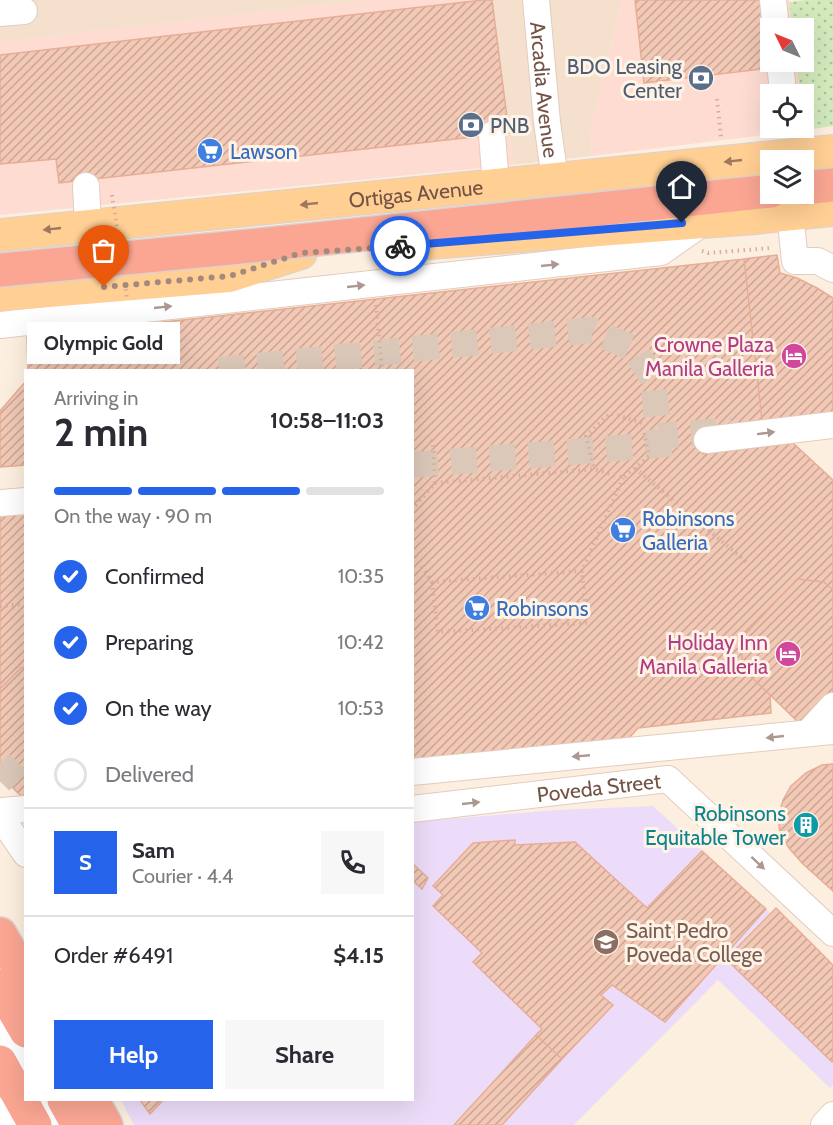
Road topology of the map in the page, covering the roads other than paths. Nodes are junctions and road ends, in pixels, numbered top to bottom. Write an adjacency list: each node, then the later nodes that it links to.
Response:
1 (536, 0): 6 (street, Arcadia Avenue)
2 (773, 0): 3 (street)
3 (775, 18)
4 (492, 135): 7 (street)
5 (833, 151): 6 (main road, Ortigas Avenue, one-way to 6)
6 (555, 179): 7 (main road, Ortigas Avenue)
7 (496, 185): 17 (main road, Ortigas Avenue, one-way to 17)
8 (833, 185): 10 (highway)
9 (86, 186): 17 (street)
10 (814, 190)
11 (760, 199): 22 (highway, bridge)
12 (766, 204): 16 (main road)
13 (789, 204): 21 (street)
14 (810, 204): 15 (main road)
15 (833, 210)
16 (705, 221): 19 (main road); 26 (street, one-way to 16)
17 (88, 226): 18 (main road, Ortigas Avenue, one-way to 18)
18 (0, 235)
19 (301, 253): 20 (main road); 25 (main road)
20 (218, 262): 23 (street); 24 (main road)
21 (833, 269)
22 (0, 270)
23 (0, 276)
24 (0, 284)
25 (0, 295)
26 (0, 325)
27 (833, 425): 28 (street, one-way to 27)
28 (708, 440)
29 (24, 501): 30 (street)
30 (0, 503)
31 (827, 726): 32 (street, one-way to 32)
32 (661, 748): 33 (street, one-way to 33); 34 (street)
33 (414, 772)
34 (668, 779): 36 (street, Poveda Street, one-way to 34); 39 (street, Poveda Street, one-way to 39)
35 (24, 809): 37 (street)
36 (414, 809)
37 (0, 813): 38 (street)
38 (24, 851)
39 (833, 933)
40 (12, 942): 41 (highway)
41 (24, 974)
42 (0, 986): 44 (highway)
43 (0, 1022): 46 (street)
44 (24, 1028)
45 (0, 1062): 53 (highway)
46 (24, 1064)
47 (44, 1101): 54 (street)
48 (65, 1101): 55 (highway)
49 (93, 1101): 56 (highway)
50 (0, 1111): 52 (street)
51 (833, 1115): 57 (street)
52 (8, 1125)
53 (35, 1125)
54 (58, 1125)
55 (78, 1125)
56 (106, 1125)
57 (824, 1125)

